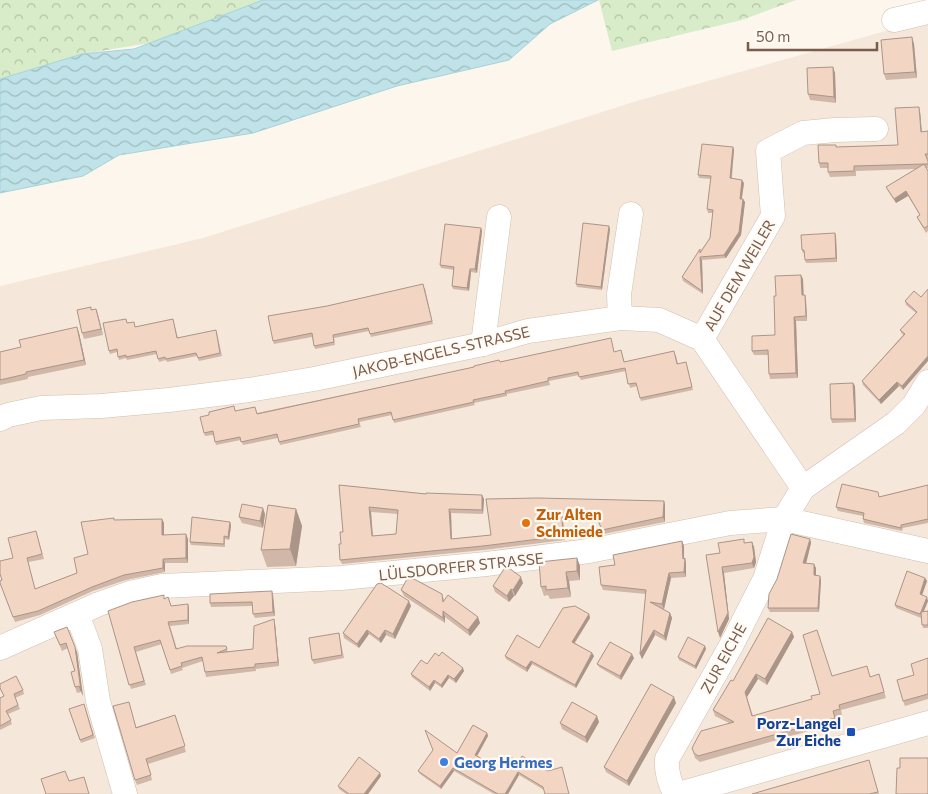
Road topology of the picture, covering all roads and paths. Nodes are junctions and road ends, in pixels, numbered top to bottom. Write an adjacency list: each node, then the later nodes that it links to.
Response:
1 (928, 12): 2 (street)
2 (894, 20)
3 (876, 129): 7 (street, AUF DEM WEILER)
4 (631, 214): 6 (street)
5 (499, 217): 8 (street)
6 (620, 318): 7 (street, JAKOB-ENGELS-STRASSE); 8 (street, JAKOB-ENGELS-STRASSE)
7 (702, 339): 12 (street)
8 (483, 344): 11 (street, JAKOB-ENGELS-STRASSE)
9 (928, 382): 10 (street)
10 (921, 410): 12 (street)
11 (0, 419)
12 (803, 488): 13 (street, ZUR EICHE)
13 (784, 520): 14 (street, LÜLSDORFER STRASSE); 15 (street, LÜLSDORFER STRASSE); 19 (street, ZUR EICHE)
14 (928, 551)
15 (77, 614): 16 (street, LÜLSDORFER STRASSE); 18 (street)
16 (0, 648)
17 (928, 723): 19 (street)
18 (125, 794)
19 (677, 794)

